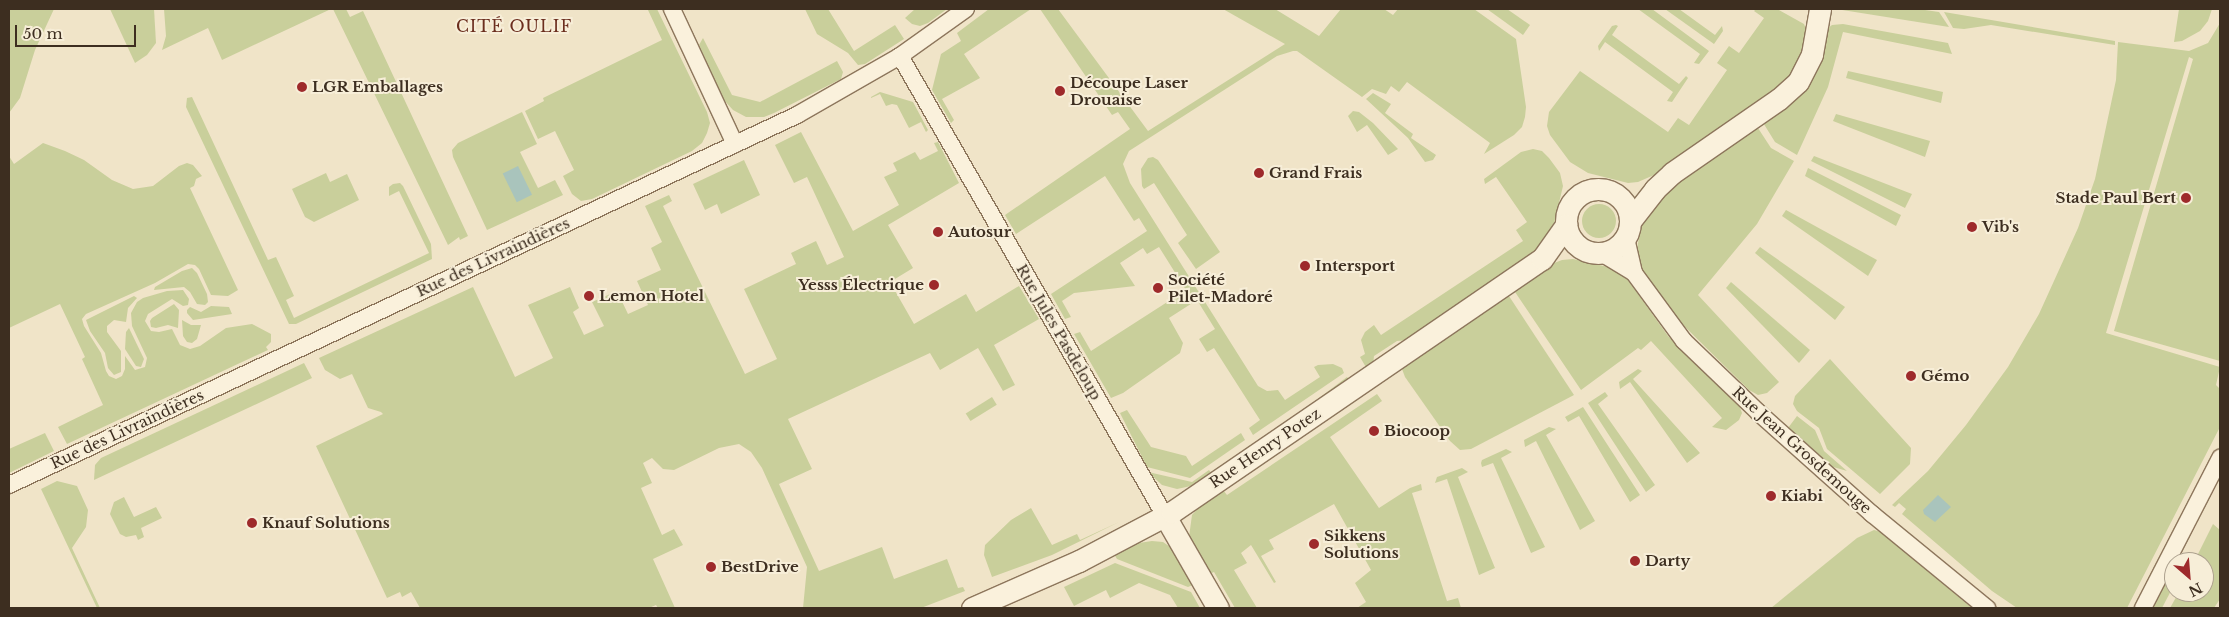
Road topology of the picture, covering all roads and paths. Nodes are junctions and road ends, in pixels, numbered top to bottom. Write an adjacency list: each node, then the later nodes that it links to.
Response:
1 (672, 9): 5 (street)
2 (966, 9): 4 (street, Rue des Livraindières)
3 (1820, 9): 6 (street)
4 (900, 56): 5 (street, Rue des Livraindières); 15 (street, Rue Jules Pasdeloup)
5 (735, 144): 14 (street, Rue des Livraindières)
6 (1672, 173): 7 (street); 9 (street)
7 (1613, 192): 8 (street); 9 (street)
8 (1566, 225): 10 (street); 11 (street)
9 (1628, 229): 10 (street); 12 (street)
10 (1593, 252): 11 (street); 12 (street)
11 (1542, 259): 15 (street, Rue Henry Potez)
12 (1634, 273): 18 (street, Rue Jean Grosdemouge)
13 (2220, 458): 19 (street)
14 (9, 485)
15 (1165, 516): 16 (street, Rue Henry Potez); 17 (street, Rue Jules Pasdeloup)
16 (972, 608)
17 (1218, 608)
18 (1987, 608)
19 (2143, 608)

